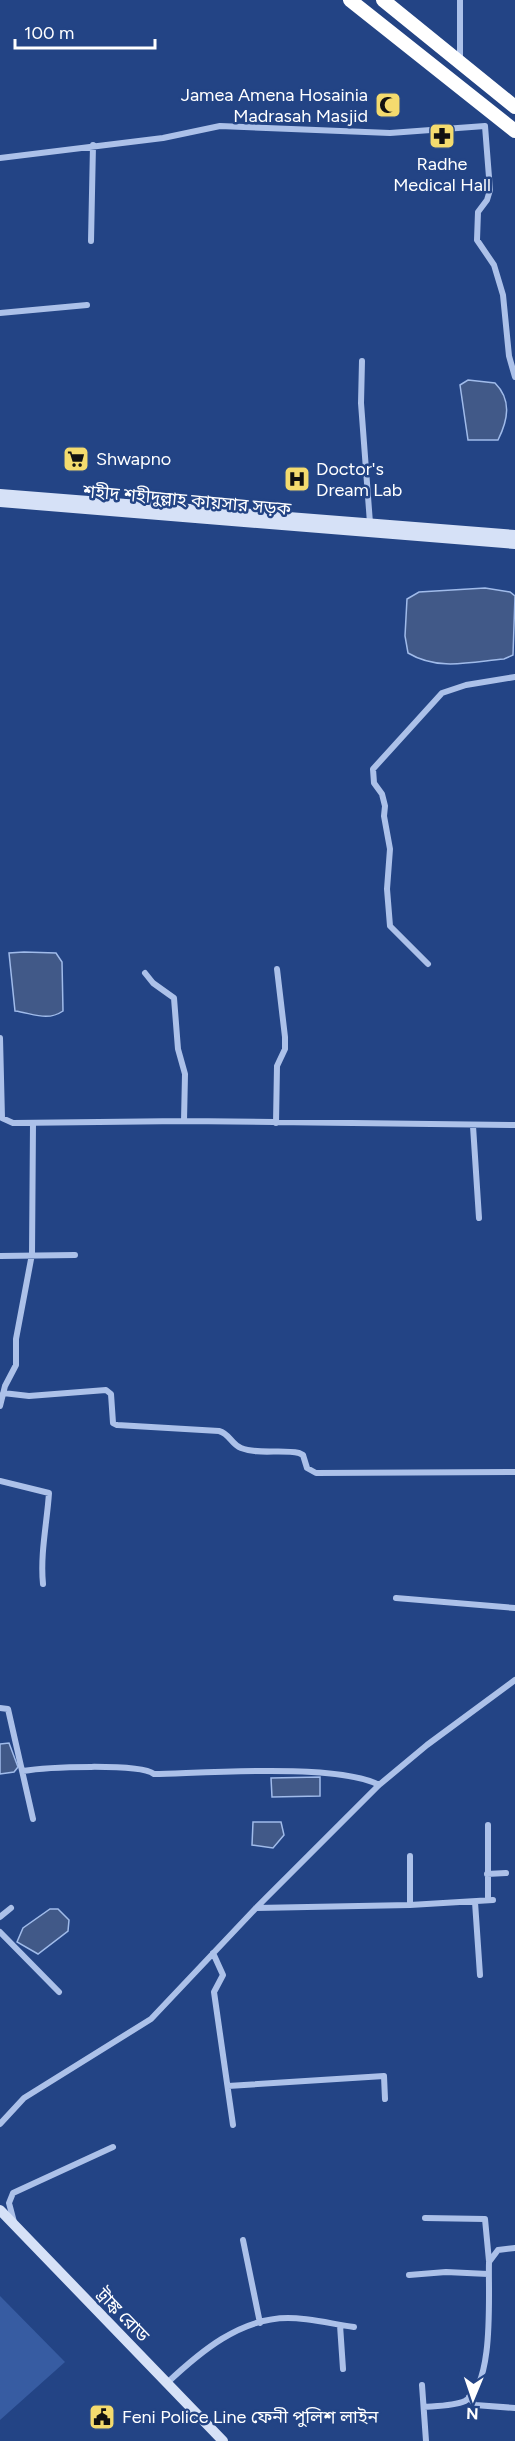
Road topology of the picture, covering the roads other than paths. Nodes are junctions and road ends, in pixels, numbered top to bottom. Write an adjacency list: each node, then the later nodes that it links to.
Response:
1 (350, 0): 6 (highway)
2 (383, 0): 4 (highway)
3 (460, 0): 4 (street)
4 (460, 61): 5 (highway)
5 (515, 106)
6 (515, 131)
7 (93, 145): 8 (street); 9 (street); 13 (street)
8 (0, 158)
9 (91, 241)
10 (87, 305): 11 (street)
11 (0, 313)
12 (362, 361): 16 (street)
13 (515, 377)
14 (0, 494): 16 (main road, শহীদ শহীদুল্লাহ কায়সার সড়ক)
15 (0, 502): 18 (main road, শহীদ শহীদুল্লাহ কায়সার সড়ক)
16 (370, 523): 17 (main road, শহীদ শহীদুল্লাহ কায়সার সড়ক)
17 (515, 535)
18 (515, 544)
19 (515, 677): 20 (street)
20 (428, 964)
21 (277, 969): 26 (street)
22 (145, 973): 24 (street)
23 (0, 1038): 25 (street)
24 (184, 1121): 25 (street); 26 (street)
25 (33, 1123): 30 (street)
26 (276, 1123): 28 (street)
27 (515, 1125): 28 (street)
28 (473, 1126): 29 (street)
29 (479, 1218)
30 (32, 1254): 31 (street); 32 (street); 33 (street)
31 (75, 1255)
32 (0, 1256)
33 (3, 1393): 34 (street); 35 (street)
34 (0, 1406)
35 (515, 1472)
36 (0, 1481): 37 (street)
37 (44, 1584)
38 (396, 1598): 39 (street)
39 (515, 1608)
40 (515, 1680): 43 (street)
41 (0, 1708): 42 (street)
42 (23, 1771): 43 (street); 44 (street)
43 (379, 1785): 52 (street)
44 (33, 1819)
45 (488, 1825): 48 (street)
46 (410, 1856): 50 (street)
47 (506, 1873): 48 (street)
48 (487, 1874): 49 (street)
49 (475, 1902): 50 (street); 56 (street)
50 (410, 1905): 52 (street)
51 (11, 1908): 53 (street)
52 (256, 1908): 55 (street)
53 (0, 1917)
54 (0, 1932): 57 (street)
55 (213, 1953): 58 (street); 60 (street)
56 (480, 1975)
57 (59, 1992)
58 (228, 2086): 59 (street); 61 (street)
59 (385, 2099)
60 (0, 2124)
61 (233, 2125)
62 (113, 2147): 65 (street)
63 (0, 2210): 65 (main road, ট্রাঙ্ক রোড)
64 (424, 2218): 68 (street)
65 (14, 2225): 75 (main road, ট্রাঙ্ক রোড)
66 (243, 2240): 71 (street)
67 (515, 2248): 68 (street)
68 (489, 2262): 69 (street)
69 (488, 2274): 70 (street); 77 (street)
70 (409, 2275)
71 (260, 2323): 72 (street); 75 (street)
72 (340, 2325): 73 (street); 74 (street)
73 (354, 2327)
74 (343, 2369)
75 (167, 2383): 80 (main road, ট্রাঙ্ক রোড)
76 (422, 2385): 78 (street)
77 (470, 2397): 78 (street); 79 (street)
78 (424, 2407): 81 (street)
79 (515, 2408)
80 (223, 2441)
81 (426, 2441)

